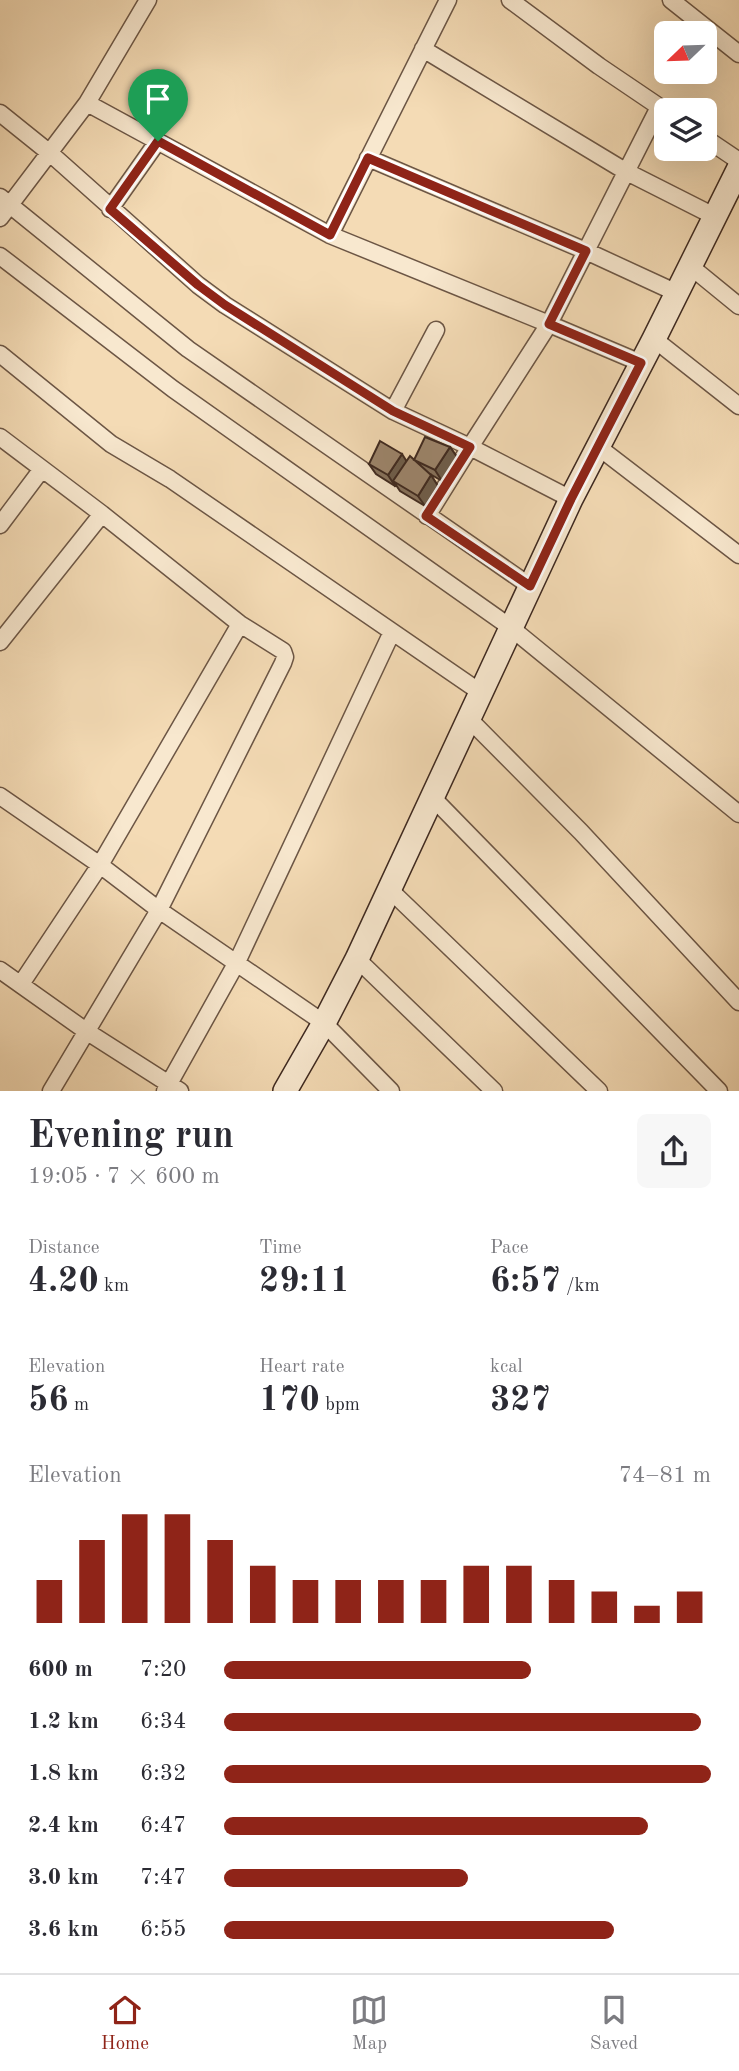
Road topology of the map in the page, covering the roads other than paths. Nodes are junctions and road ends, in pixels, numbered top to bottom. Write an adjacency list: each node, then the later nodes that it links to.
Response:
1 (148, 0): 7 (street)
2 (448, 0): 5 (street)
3 (510, 0): 8 (street)
4 (678, 2): 6 (street)
5 (423, 49): 14 (street); 17 (street)
6 (739, 54)
7 (88, 103): 11 (street); 13 (street)
8 (654, 103)
9 (0, 113): 13 (street)
10 (654, 124): 17 (street)
11 (158, 141): 19 (street); 21 (street)
12 (717, 146): 15 (street)
13 (51, 154): 18 (street); 19 (street)
14 (368, 158): 21 (street); 22 (street)
15 (739, 161)
16 (739, 168): 20 (street)
17 (625, 171): 20 (street); 22 (street)
18 (3, 206): 40 (street)
19 (110, 209): 33 (street)
20 (714, 216): 24 (street)
21 (330, 235): 27 (street)
22 (586, 251): 25 (street); 27 (street)
23 (0, 257): 45 (street)
24 (690, 266): 25 (street); 26 (street)
25 (677, 293): 29 (street)
26 (739, 306)
27 (549, 324): 31 (street); 36 (street)
28 (436, 330): 33 (street)
29 (654, 339): 31 (street); 32 (street)
30 (0, 354): 46 (street)
31 (641, 363): 35 (street)
32 (739, 406)
33 (393, 411): 36 (street)
34 (0, 437): 37 (street)
35 (597, 446): 38 (street); 42 (street)
36 (470, 447): 38 (street); 40 (street)
37 (42, 469): 39 (street); 41 (street)
38 (571, 499): 43 (street)
39 (102, 514): 44 (street); 47 (street)
40 (426, 516): 43 (street)
41 (0, 525)
42 (739, 555)
43 (530, 586): 45 (street)
44 (240, 624): 53 (street); 55 (street)
45 (510, 627): 48 (street); 52 (street)
46 (392, 632): 48 (street); 57 (street)
47 (0, 642)
48 (480, 692): 49 (street)
49 (468, 718): 51 (street); 60 (street)
50 (0, 796): 53 (street)
51 (432, 797): 54 (street); 69 (street)
52 (739, 814)
53 (100, 865): 55 (street); 59 (street)
54 (389, 889): 56 (street); 68 (street)
55 (159, 910): 57 (street); 62 (street)
56 (357, 959): 61 (street); 67 (street)
57 (237, 962): 61 (street); 63 (street)
58 (2, 976): 59 (street)
59 (21, 984): 62 (street)
60 (739, 1002)
61 (324, 1023): 65 (street); 66 (street)
62 (86, 1031): 63 (street); 64 (street)
63 (171, 1089)
64 (51, 1091)
65 (285, 1091)
66 (391, 1091)
67 (494, 1091)
68 (599, 1091)
69 (719, 1091)

